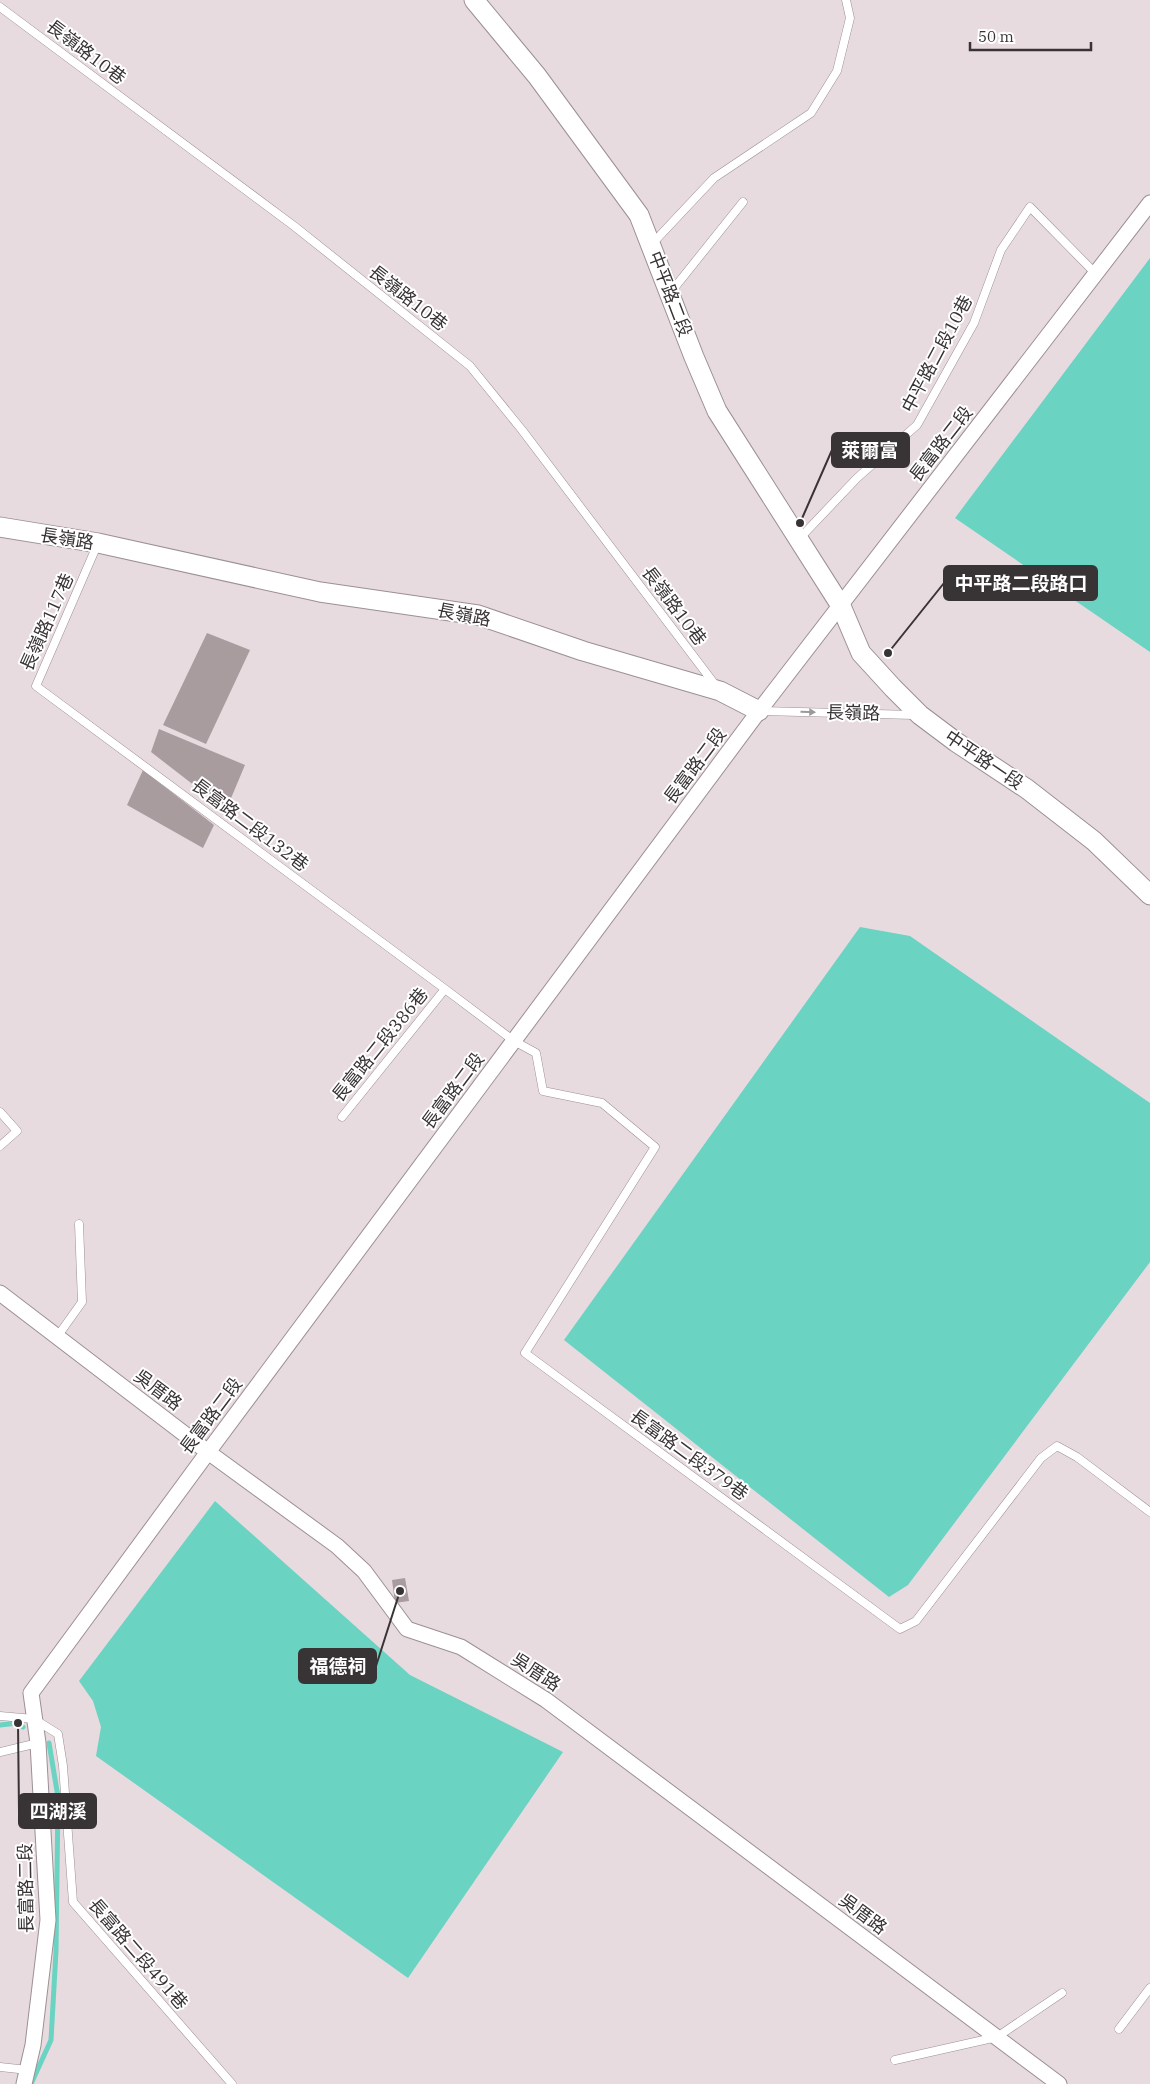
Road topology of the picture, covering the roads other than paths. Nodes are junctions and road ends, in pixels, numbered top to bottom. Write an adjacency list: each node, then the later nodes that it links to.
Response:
1 (474, 0): 6 (street, 中平路二段)
2 (846, 0): 6 (lane)
3 (0, 7): 14 (lane, 長嶺路10巷)
4 (743, 202): 8 (lane)
5 (1150, 203): 7 (street, 長富路二段)
6 (651, 245): 8 (street, 中平路二段)
7 (1096, 274): 10 (lane, 中平路二段10巷); 12 (street, 長富路二段)
8 (670, 294): 10 (street, 中平路二段)
9 (0, 527): 11 (street, 長嶺路)
10 (798, 540): 12 (street, 中平路二段)
11 (98, 544): 13 (lane, 長嶺路117巷); 14 (street, 長嶺路)
12 (841, 606): 15 (street, 長富路二段); 16 (street, 中平路一段)
13 (36, 686): 18 (lane, 長富路二段132巷)
14 (720, 691): 15 (street, 長嶺路)
15 (759, 711): 16 (lane, 長嶺路, one-way to 16); 19 (street, 長富路二段)
16 (920, 715): 17 (street, 中平路一段)
17 (1150, 895)
18 (445, 989): 19 (lane, 長富路二段386巷); 21 (lane, 長富路二段386巷)
19 (514, 1041): 26 (street, 長富路二段); 27 (lane, 長富路二段379巷)
20 (0, 1112): 22 (lane)
21 (342, 1117)
22 (0, 1146)
23 (79, 1224): 25 (lane)
24 (0, 1293): 25 (street, 吳厝路)
25 (57, 1337): 26 (street, 吳厝路)
26 (208, 1452): 29 (street, 長富路二段); 35 (street, 吳厝路)
27 (1150, 1512)
28 (0, 1716): 29 (lane)
29 (34, 1719): 30 (street, 長富路二段); 39 (lane, 長富路二段491巷)
30 (38, 1743): 31 (lane); 38 (street, 長富路二段)
31 (0, 1752)
32 (1150, 1988): 34 (lane)
33 (1062, 1993): 35 (lane)
34 (1119, 2029)
35 (997, 2037): 36 (lane); 40 (street, 吳厝路)
36 (895, 2060)
37 (0, 2067): 38 (lane)
38 (26, 2077)
39 (232, 2084)
40 (1059, 2084)

